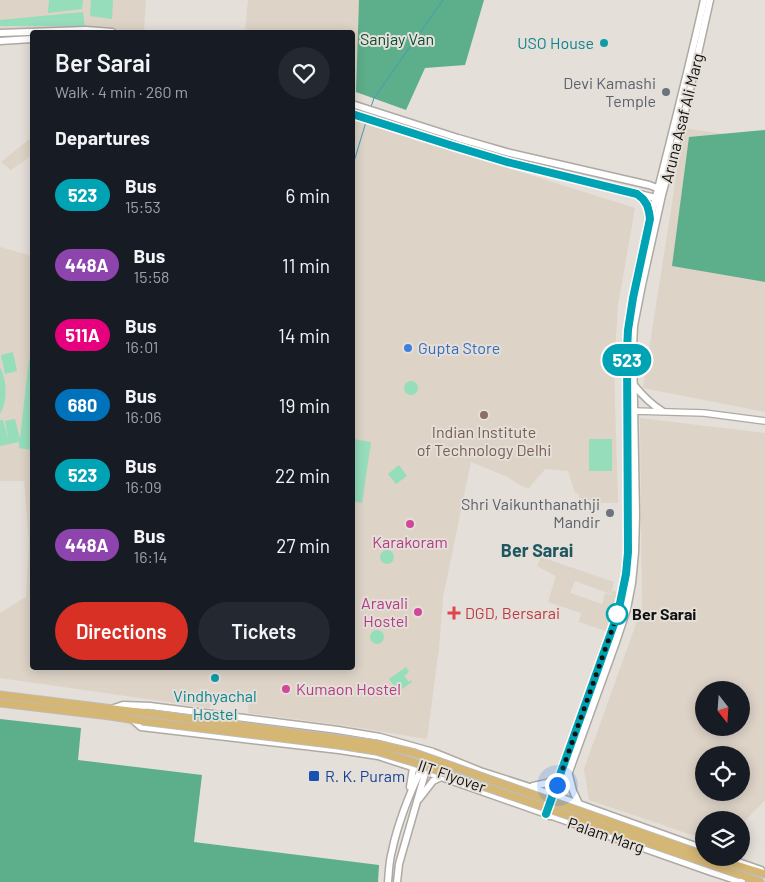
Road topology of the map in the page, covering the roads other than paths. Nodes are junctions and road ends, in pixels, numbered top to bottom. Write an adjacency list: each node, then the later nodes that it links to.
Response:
1 (704, 0): 9 (main road, Aruna Asaf Ali Marg)
2 (710, 0): 9 (main road, Aruna Asaf Ali Marg)
3 (30, 32): 4 (main road)
4 (0, 33)
5 (30, 39): 6 (main road)
6 (0, 41)
7 (355, 105): 9 (main road)
8 (355, 115): 10 (main road)
9 (661, 189): 11 (main road, Aruna Asaf Ali Marg)
10 (637, 194): 11 (main road); 12 (main road)
11 (658, 199): 12 (main road, Aruna Asaf Ali Marg); 13 (main road, Aruna Asaf Ali Marg)
12 (650, 219): 14 (main road, Aruna Asaf Ali Marg)
13 (634, 384): 14 (main road, Aruna Asaf Ali Marg); 15 (main road)
14 (632, 412): 15 (street); 16 (street); 27 (main road); 28 (main road)
15 (662, 412): 16 (street)
16 (741, 419): 17 (street)
17 (765, 422)
18 (0, 695): 20 (main road, IIT Flyover)
19 (0, 702): 21 (main road, IIT Flyover)
20 (114, 708): 22 (main road, Palam Marg); 39 (main road, IIT Flyover, bridge)
21 (132, 720): 24 (main road, Palam Marg); 43 (main road, IIT Flyover, bridge)
22 (396, 742): 23 (main road, Palam Marg); 24 (main road)
23 (432, 752): 26 (main road); 30 (main road, Palam Marg)
24 (390, 760): 25 (main road, Palam Marg)
25 (413, 768): 26 (main road, Palam Marg); 31 (main road)
26 (423, 771): 29 (main road, Palam Marg); 31 (main road); 33 (main road)
27 (569, 771): 32 (main road); 34 (main road)
28 (560, 776): 30 (main road); 32 (main road)
29 (441, 777): 33 (main road); 36 (main road, Palam Marg)
30 (530, 787): 32 (main road, Palam Marg)
31 (409, 795): 44 (main road)
32 (557, 796): 34 (main road, Palam Marg); 36 (main road)
33 (417, 801): 45 (main road)
34 (579, 804): 35 (main road, Palam Marg)
35 (607, 814): 37 (main road); 38 (main road, Palam Marg)
36 (548, 815): 37 (main road, Palam Marg)
37 (602, 834): 43 (main road, Palam Marg)
38 (695, 846)
39 (695, 852)
40 (738, 866): 42 (main road)
41 (747, 866): 42 (main road)
42 (765, 873)
43 (741, 879): 46 (main road, IIT Flyover)
44 (388, 882)
45 (397, 882)
46 (760, 882)

